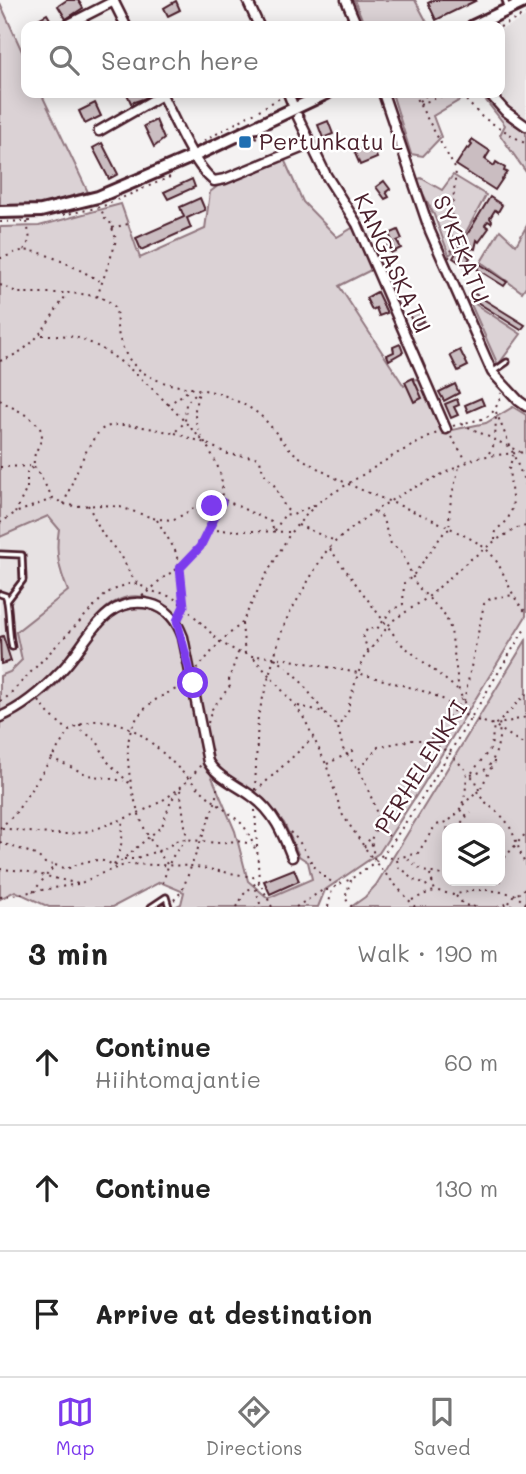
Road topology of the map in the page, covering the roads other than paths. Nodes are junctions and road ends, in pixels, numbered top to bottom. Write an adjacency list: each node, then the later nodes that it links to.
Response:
1 (247, 0): 8 (street)
2 (346, 0): 9 (street)
3 (113, 1): 6 (street); 7 (street)
4 (526, 1): 5 (street)
5 (507, 5): 10 (street)
6 (75, 21)
7 (124, 21)
8 (257, 21)
9 (356, 21)
10 (481, 21)
11 (154, 98): 20 (street)
12 (163, 98): 22 (street)
13 (290, 98): 17 (street)
14 (316, 98): 22 (street)
15 (385, 98): 25 (street, SYKEKATU)
16 (493, 98): 19 (street)
17 (292, 103)
18 (298, 117): 21 (street, KANGASKATU)
19 (526, 126)
20 (99, 131)
21 (309, 140): 22 (street); 27 (street, KANGASKATU)
22 (192, 152): 23 (street)
23 (0, 212)
24 (507, 362): 25 (lane)
25 (492, 372): 26 (street, SYKEKATU)
26 (526, 406)
27 (446, 429)
28 (0, 554): 30 (lane)
29 (0, 594): 30 (lane)
30 (7, 601): 31 (lane)
31 (12, 647)
32 (0, 717): 33 (street)
33 (292, 857)
34 (151, 907): 35 (lane)
35 (169, 907)

